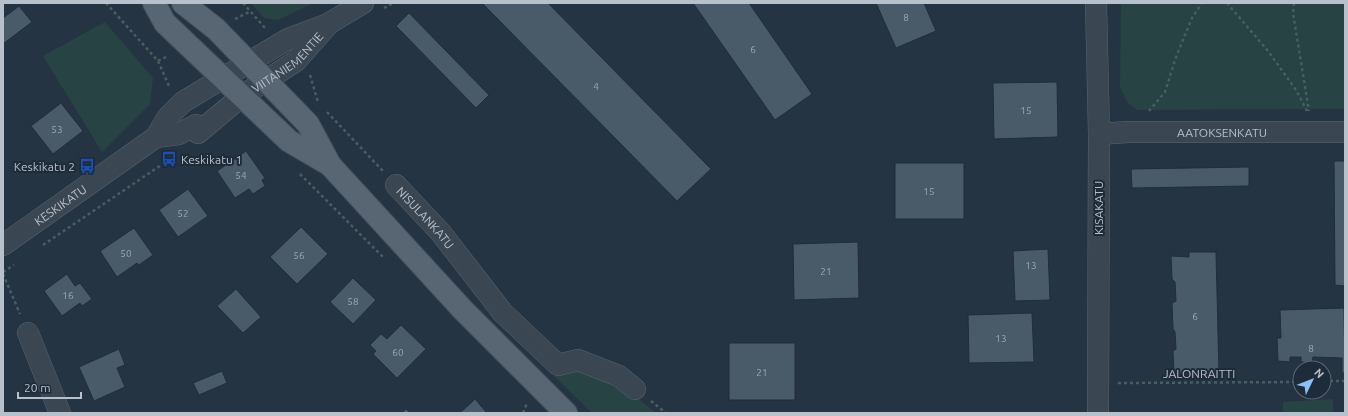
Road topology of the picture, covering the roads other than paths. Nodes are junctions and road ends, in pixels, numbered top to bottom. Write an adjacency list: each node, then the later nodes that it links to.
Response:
1 (154, 3): 7 (main road)
2 (183, 3): 6 (main road)
3 (363, 3): 5 (street, VIITANIEMENTIE)
4 (1096, 3): 11 (street, KISAKATU)
5 (328, 24): 6 (street, VIITANIEMENTIE); 8 (street, VIITANIEMENTIE)
6 (249, 62): 7 (street, KESKIKATU); 8 (main road)
7 (223, 78): 9 (main road); 12 (street, KESKIKATU)
8 (267, 81): 9 (street, VIITANIEMENTIE); 13 (main road)
9 (242, 96): 12 (street, KESKIKATU); 13 (main road)
10 (1345, 132): 11 (street, AATOKSENKATU)
11 (1099, 134): 22 (street, KISAKATU)
12 (156, 137): 15 (street, KESKIKATU)
13 (330, 165): 19 (main road)
14 (396, 185): 17 (street, NISULANKATU)
15 (3, 245)
16 (28, 333): 20 (street)
17 (556, 357): 18 (street); 19 (street)
18 (635, 389)
19 (530, 396): 21 (main road)
20 (60, 413)
21 (566, 413)
22 (1098, 413)

